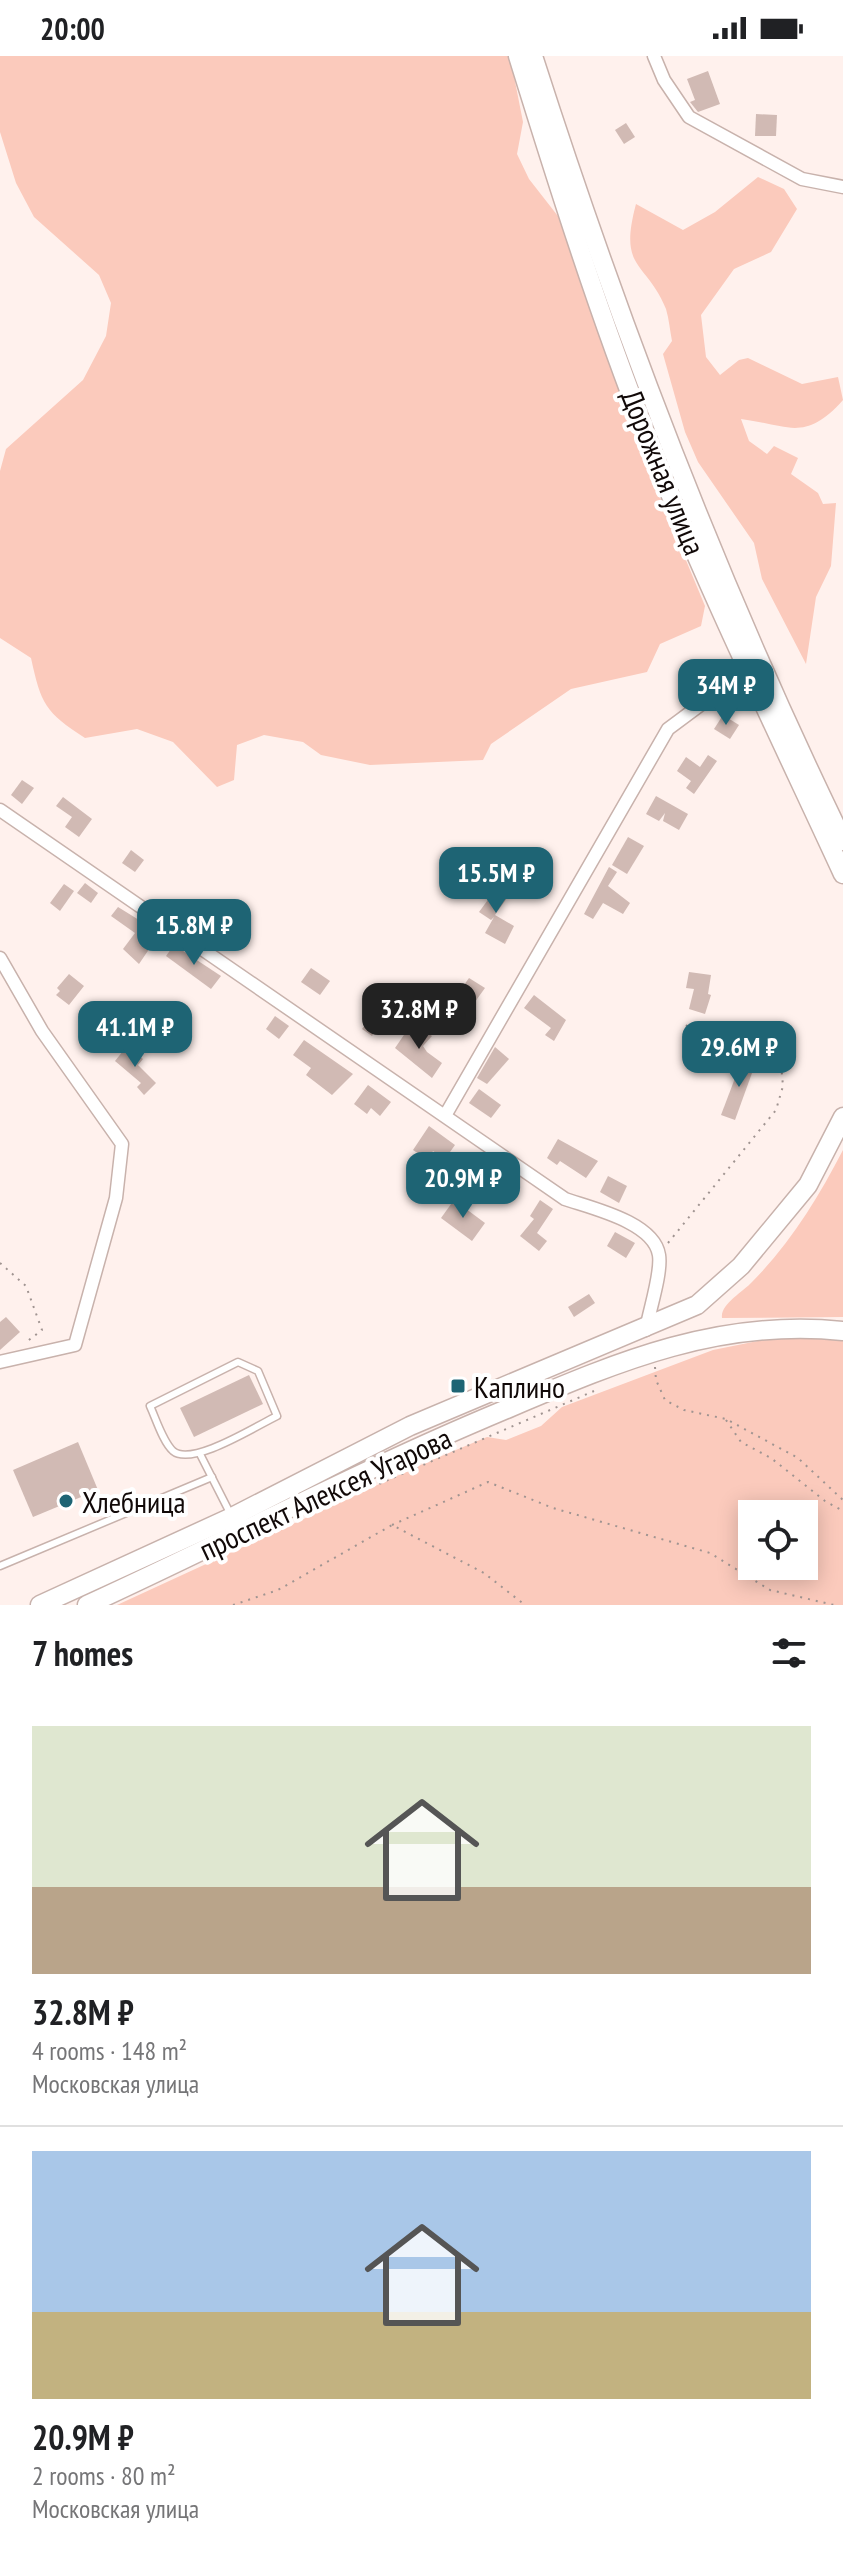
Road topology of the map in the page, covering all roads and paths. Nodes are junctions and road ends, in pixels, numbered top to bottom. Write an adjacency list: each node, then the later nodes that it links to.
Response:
1 (518, 56): 7 (main road, Дорожная улица)
2 (533, 56): 7 (main road, Дорожная улица)
3 (654, 56): 4 (street)
4 (843, 187)
5 (715, 694): 11 (street)
6 (0, 810): 11 (street)
7 (840, 857): 8 (main road)
8 (843, 881)
9 (0, 958): 19 (street)
10 (682, 1024): 13 (path)
11 (446, 1114): 13 (street)
12 (842, 1123): 15 (main road, проспект Алексея Угарова)
13 (659, 1254): 15 (street)
14 (0, 1263): 17 (path)
15 (646, 1330): 18 (main road); 28 (main road, проспект Алексея Угарова)
16 (843, 1331): 18 (main road, проспект Алексея Угарова)
17 (21, 1346)
18 (653, 1350): 21 (path); 28 (main road, проспект Алексея Угарова)
19 (0, 1362)
20 (597, 1389): 24 (path)
21 (726, 1419): 25 (path); 26 (path)
22 (200, 1454): 22 (lane); 23 (lane)
23 (212, 1477): 28 (lane); 29 (lane)
24 (360, 1492)
25 (843, 1500)
26 (843, 1511)
27 (392, 1525): 32 (path); 33 (path); 34 (path)
28 (236, 1526): 30 (main road, проспект Алексея Угарова); 31 (main road, проспект Алексея Угарова)
29 (0, 1566)
30 (40, 1605)
31 (87, 1605)
32 (233, 1605)
33 (525, 1605)
34 (834, 1605)

